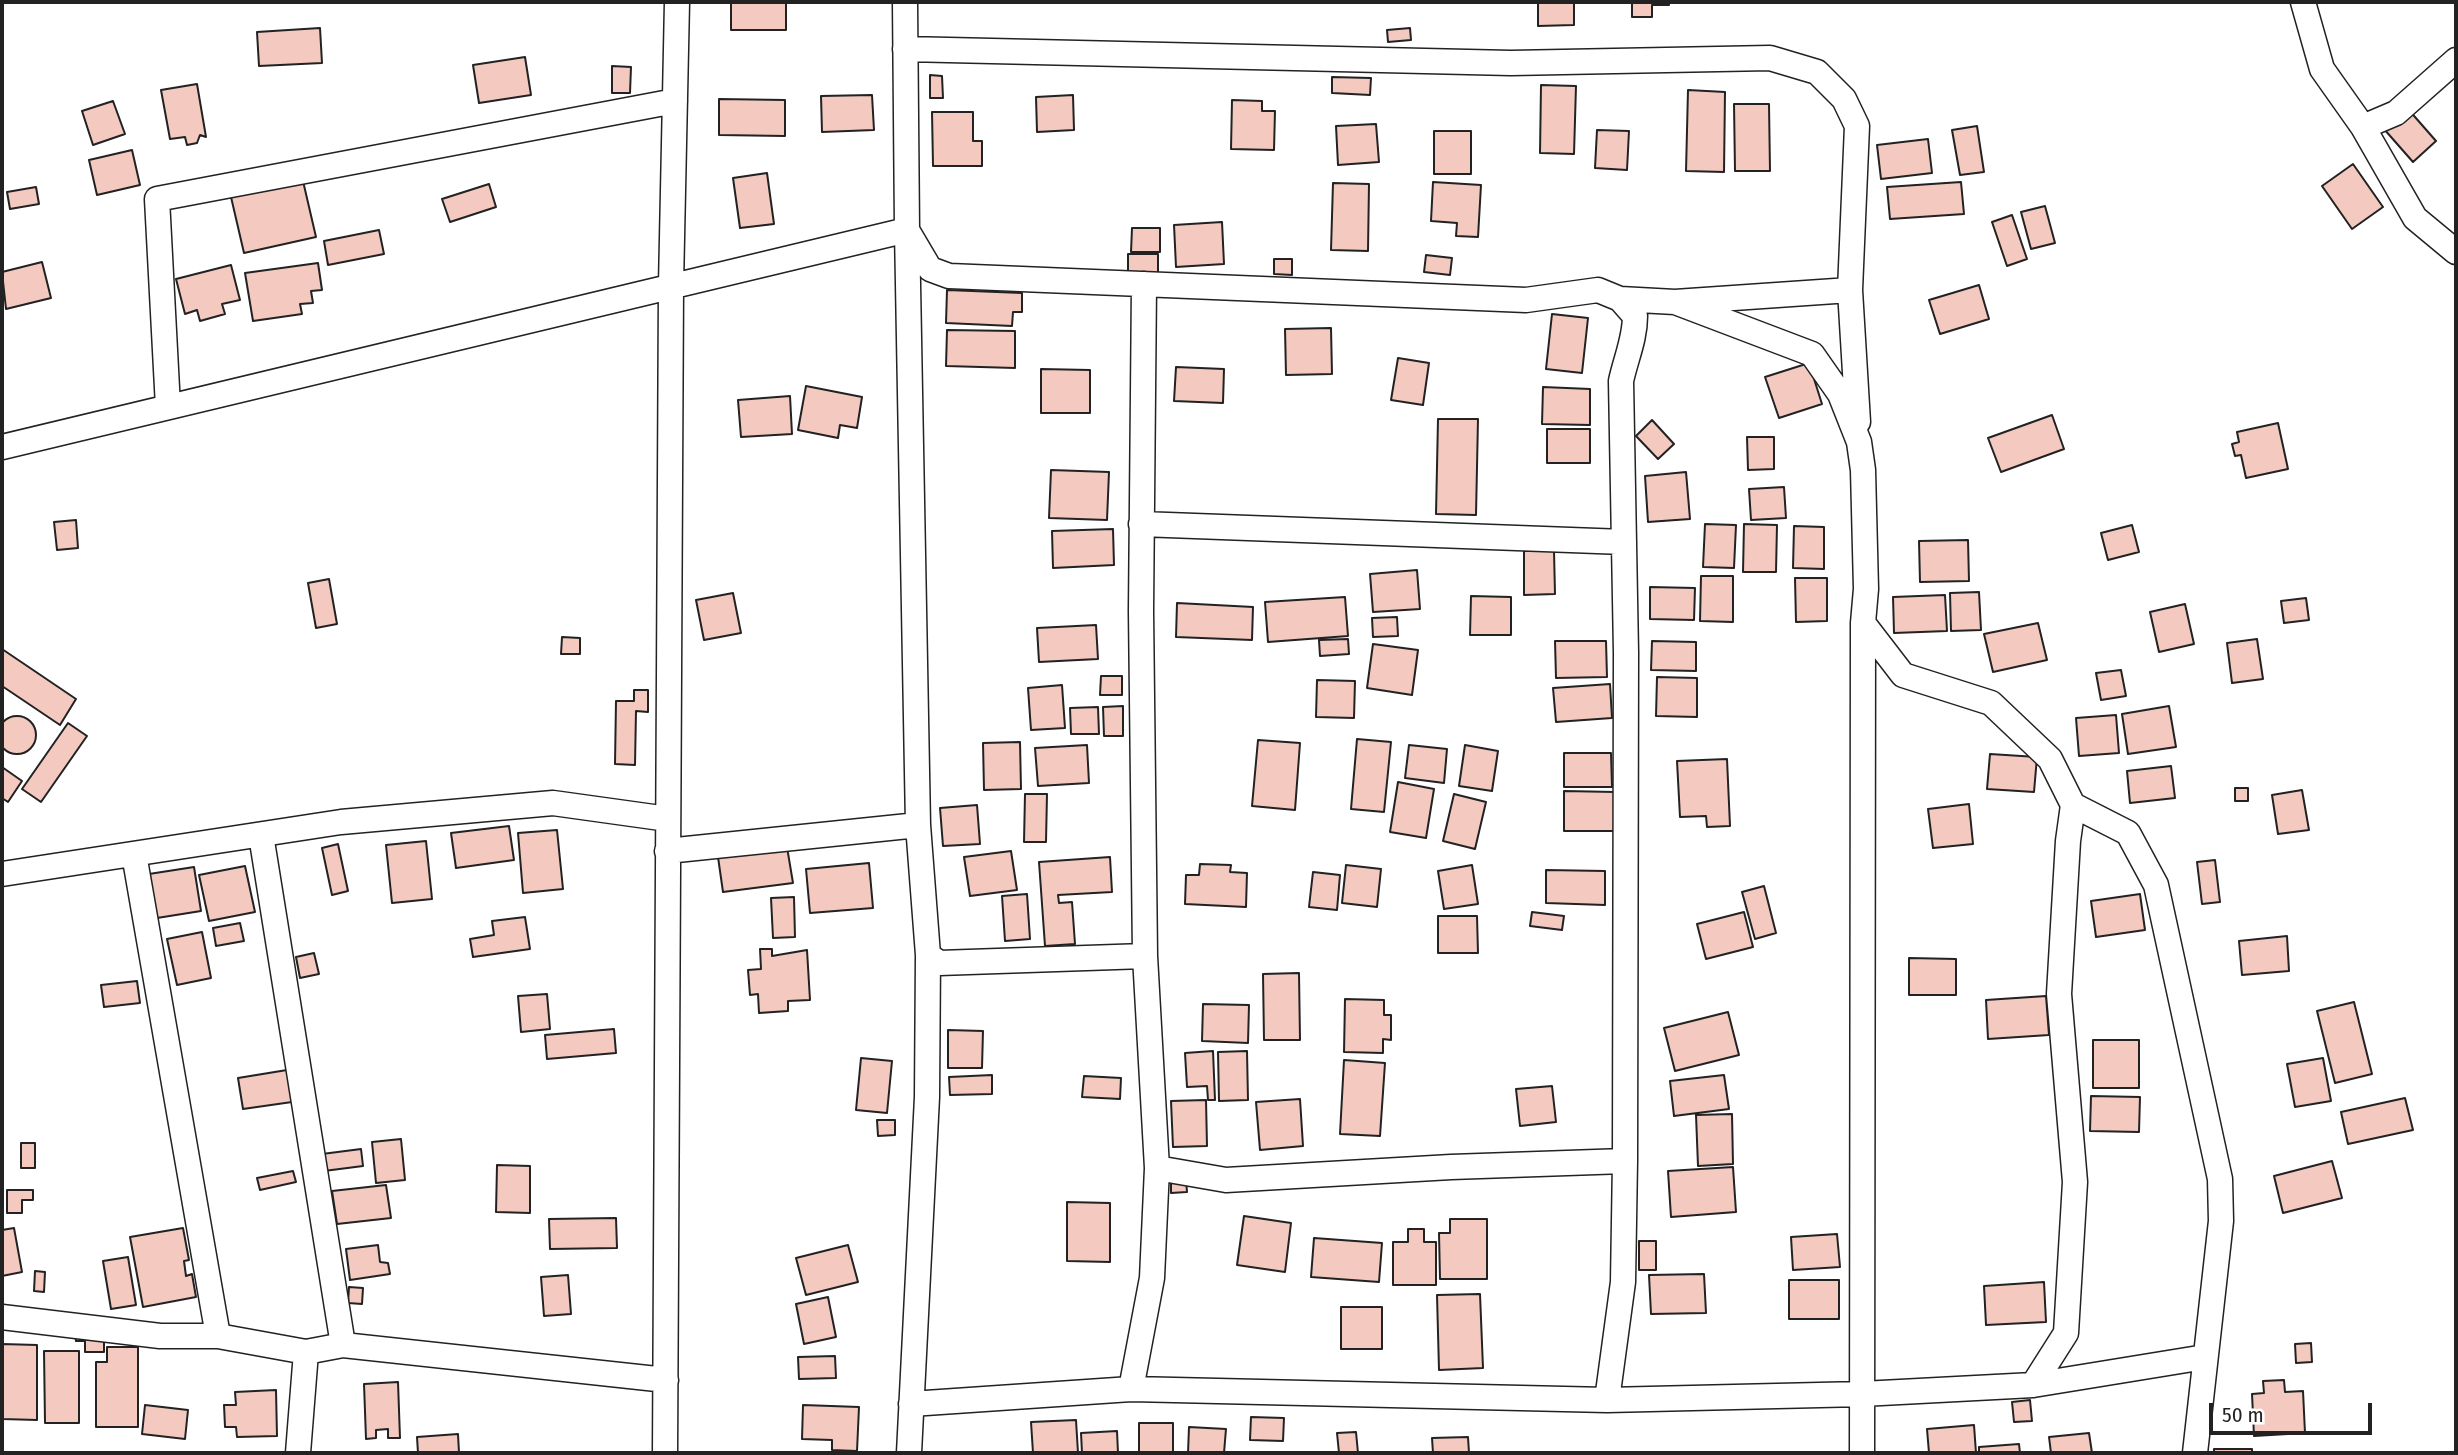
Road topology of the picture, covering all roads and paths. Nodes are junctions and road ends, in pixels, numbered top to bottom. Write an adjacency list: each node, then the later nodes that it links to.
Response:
1 (677, 2): 6 (street)
2 (905, 2): 4 (street)
3 (2303, 2): 7 (street)
4 (905, 49): 8 (street); 12 (street)
5 (2456, 60): 7 (street)
6 (676, 101): 11 (street); 15 (street)
7 (2363, 127): 9 (street)
8 (906, 230): 10 (street); 11 (street); 23 (street)
9 (2456, 252)
10 (1144, 284): 13 (street); 18 (street)
11 (671, 285): 15 (street); 22 (street)
12 (1850, 290): 14 (street); 16 (street)
13 (1620, 299): 14 (street); 19 (street)
14 (1675, 302): 16 (street)
15 (168, 407): 17 (street)
16 (1859, 442): 20 (street)
17 (2, 447)
18 (1141, 524): 19 (street); 29 (street)
19 (1624, 542): 30 (street)
20 (1863, 623): 21 (street); 40 (street)
21 (2073, 806): 36 (street); 38 (street)
22 (668, 819): 24 (street); 25 (street)
23 (918, 825): 25 (street); 28 (street)
24 (261, 835): 26 (street); 34 (street)
25 (667, 851): 37 (street)
26 (134, 854): 27 (street); 33 (street)
27 (2, 874)
28 (928, 955): 29 (street); 42 (street)
29 (1145, 956): 31 (street)
30 (1625, 1161): 31 (street); 41 (street)
31 (1157, 1168): 39 (street)
32 (2, 1317): 33 (street)
33 (218, 1336): 35 (street)
34 (343, 1345): 35 (street); 37 (street)
35 (306, 1352): 43 (street)
36 (2205, 1357): 38 (street); 47 (street)
37 (666, 1380): 44 (street)
38 (2033, 1385): 40 (street)
39 (1131, 1390): 41 (street); 42 (street)
40 (1862, 1394): 41 (street); 46 (street)
41 (1607, 1399)
42 (911, 1404): 45 (street)
43 (298, 1453)
44 (665, 1453)
45 (909, 1453)
46 (1862, 1453)
47 (2195, 1453)

